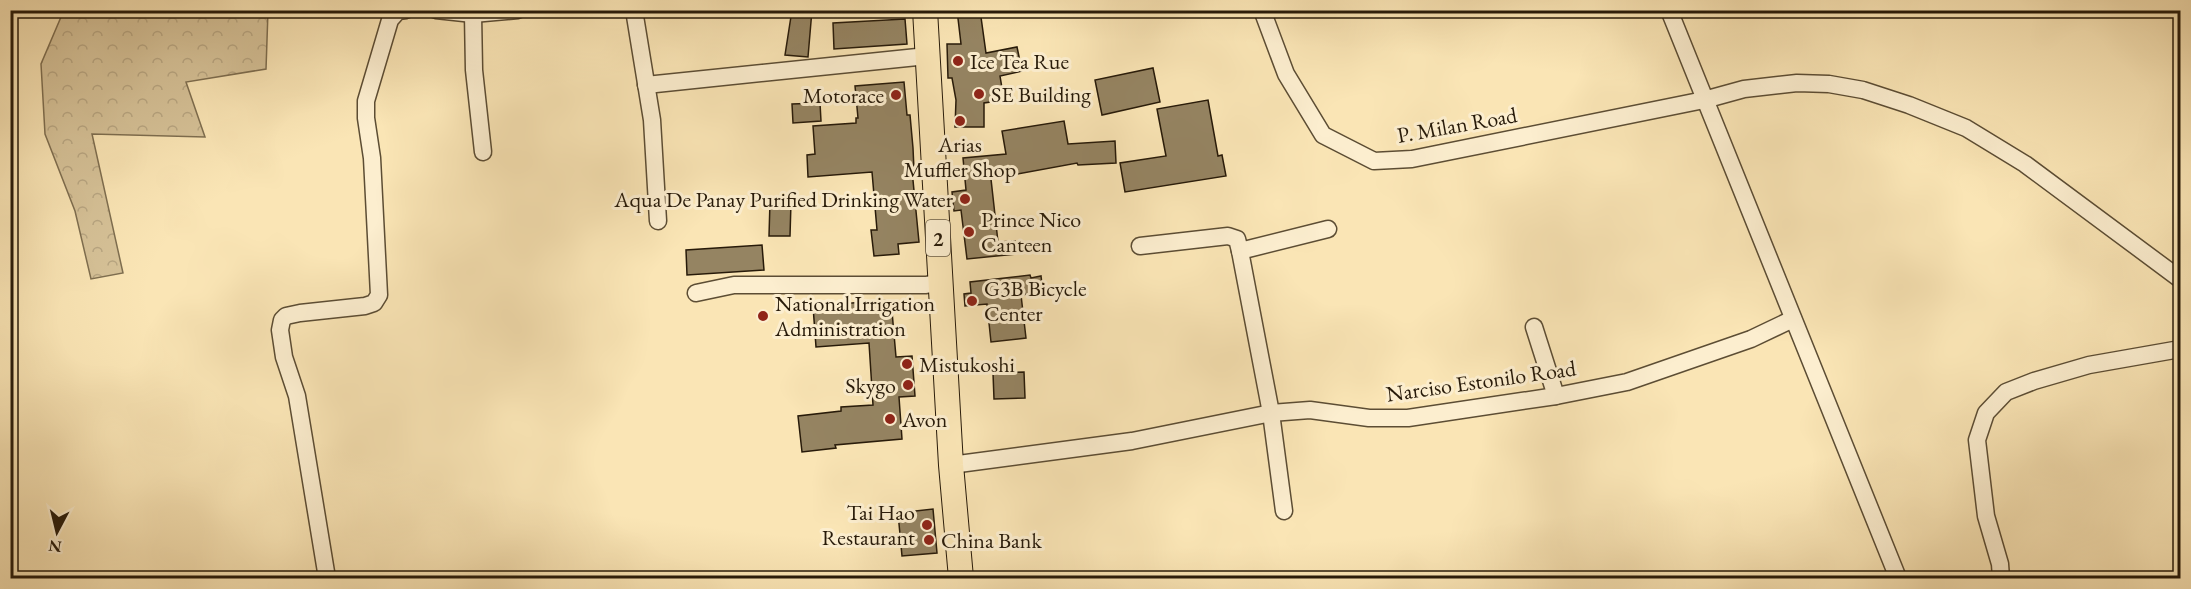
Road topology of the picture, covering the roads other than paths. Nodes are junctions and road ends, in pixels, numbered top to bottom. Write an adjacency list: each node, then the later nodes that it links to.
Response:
1 (406, 10): 27 (street)
2 (436, 10): 8 (street)
3 (518, 10): 8 (street)
4 (634, 10): 10 (street)
5 (925, 10): 9 (highway, 2)
6 (1262, 10): 11 (street, P. Milan Road)
7 (1670, 10): 11 (street)
8 (473, 14): 12 (street)
9 (927, 56): 10 (street); 18 (highway, 2)
10 (646, 85): 13 (street)
11 (1704, 100): 17 (street, P. Milan Road); 20 (street)
12 (483, 152)
13 (658, 221)
14 (1328, 229): 16 (street)
15 (1140, 246): 16 (street)
16 (1240, 251): 24 (street)
17 (2181, 279)
18 (940, 282): 19 (street); 25 (highway, 2)
19 (696, 293)
20 (1793, 319): 23 (street, Narciso Estonilo Road); 29 (street)
21 (1534, 327): 23 (street)
22 (2181, 349): 30 (street)
23 (1556, 396): 24 (street, Narciso Estonilo Road)
24 (1271, 413): 25 (street, Narciso Estonilo Road); 26 (street)
25 (951, 465): 28 (highway, 2)
26 (1284, 511)
27 (327, 579)
28 (961, 579)
29 (1898, 579)
30 (2001, 579)

